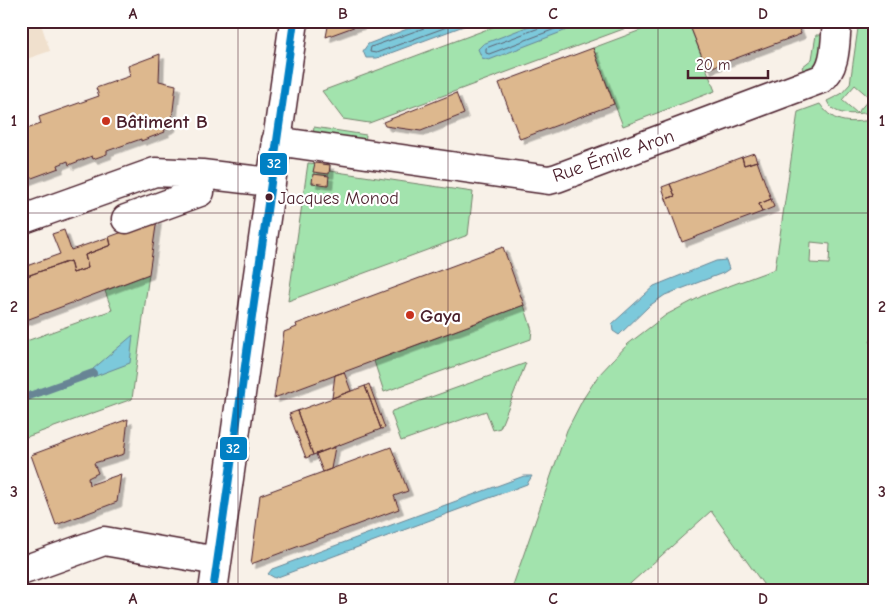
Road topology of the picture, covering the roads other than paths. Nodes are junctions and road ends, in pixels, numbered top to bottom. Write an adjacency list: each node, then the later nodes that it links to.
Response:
1 (294, 21): 3 (street)
2 (837, 21): 3 (street, Rue Émile Aron)
3 (276, 140): 4 (street)
4 (270, 182): 7 (street); 8 (street)
5 (200, 192): 6 (street)
6 (126, 219)
7 (21, 220)
8 (217, 561): 9 (street); 10 (street)
9 (21, 572)
10 (213, 591)

